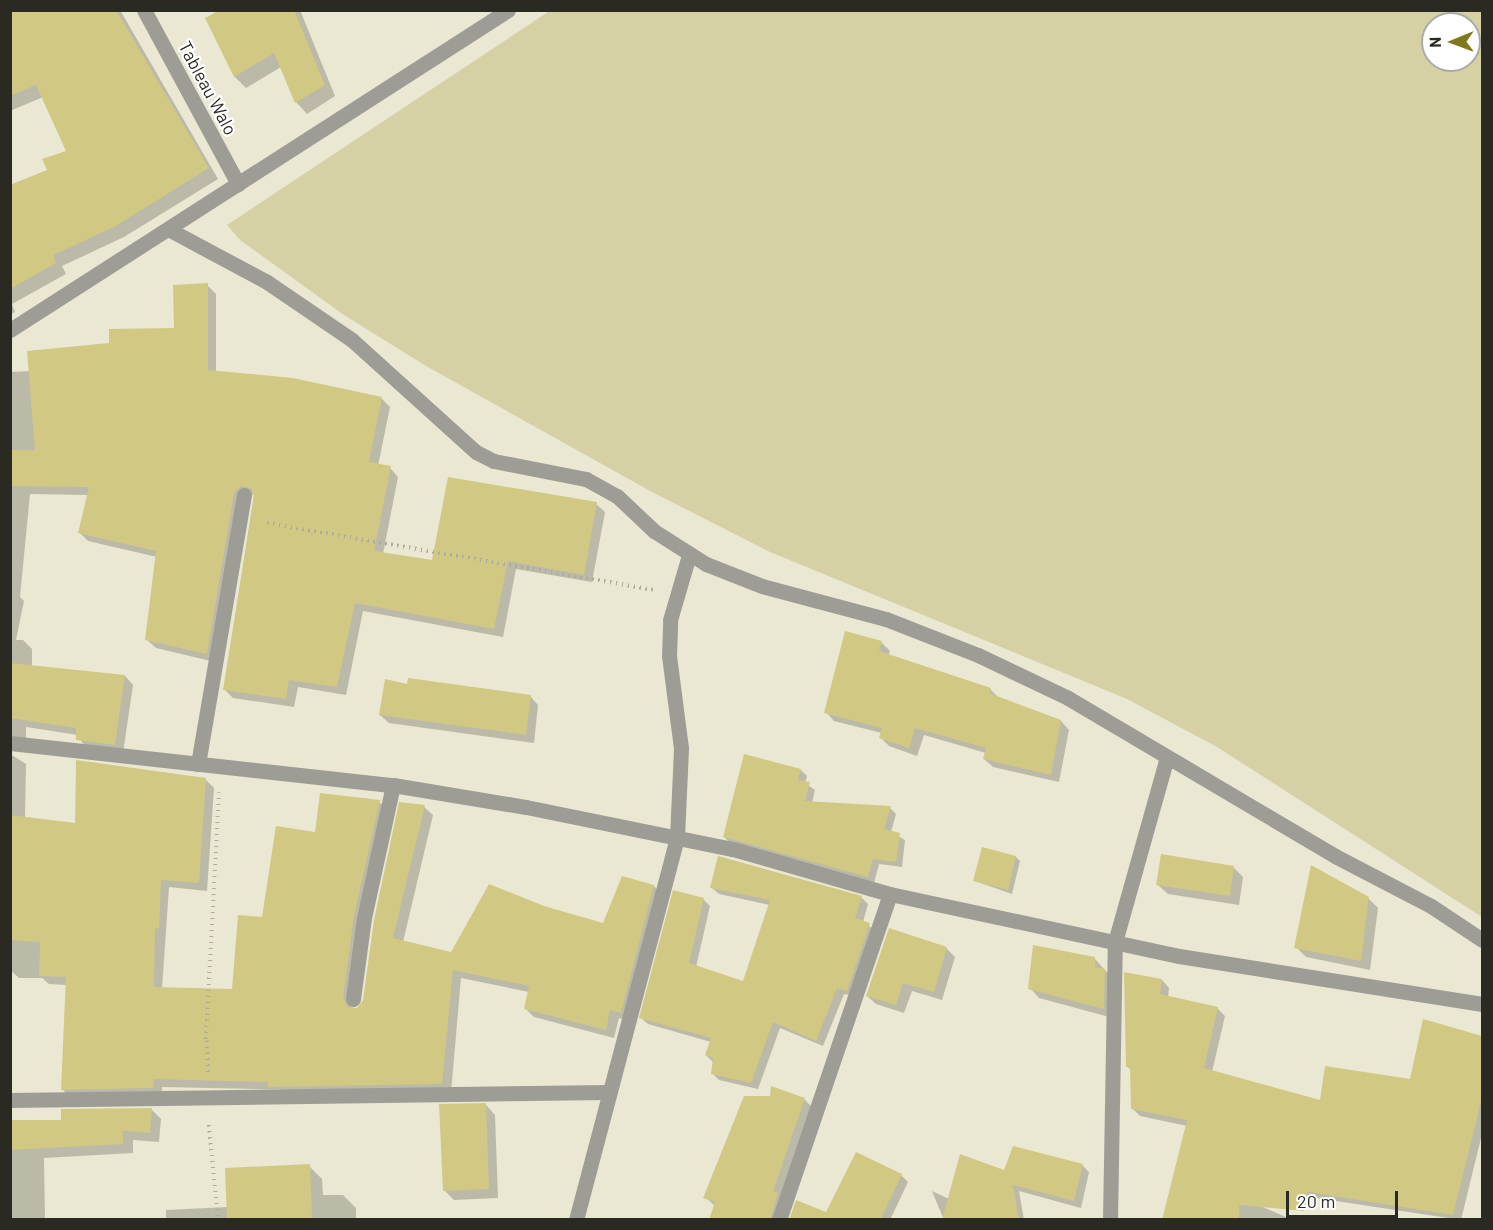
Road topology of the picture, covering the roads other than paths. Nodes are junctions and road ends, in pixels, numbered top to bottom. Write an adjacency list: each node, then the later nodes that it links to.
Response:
1 (144, 10): 3 (street, Tableau Walo)
2 (508, 10): 3 (street)
3 (238, 184): 4 (street)
4 (170, 230): 5 (street); 7 (street)
5 (10, 330)
6 (244, 495): 10 (street)
7 (689, 555): 9 (street); 12 (street)
8 (10, 743): 10 (street)
9 (1167, 757): 14 (street); 15 (street)
10 (198, 764): 11 (street)
11 (393, 785): 12 (street); 16 (street)
12 (677, 837): 13 (street); 18 (street)
13 (890, 894): 15 (street); 21 (street)
14 (1482, 940)
15 (1115, 942): 17 (street); 22 (street)
16 (352, 999)
17 (1482, 1004)
18 (609, 1092): 19 (street); 20 (street)
19 (10, 1100)
20 (576, 1220)
21 (779, 1220)
22 (1110, 1220)

